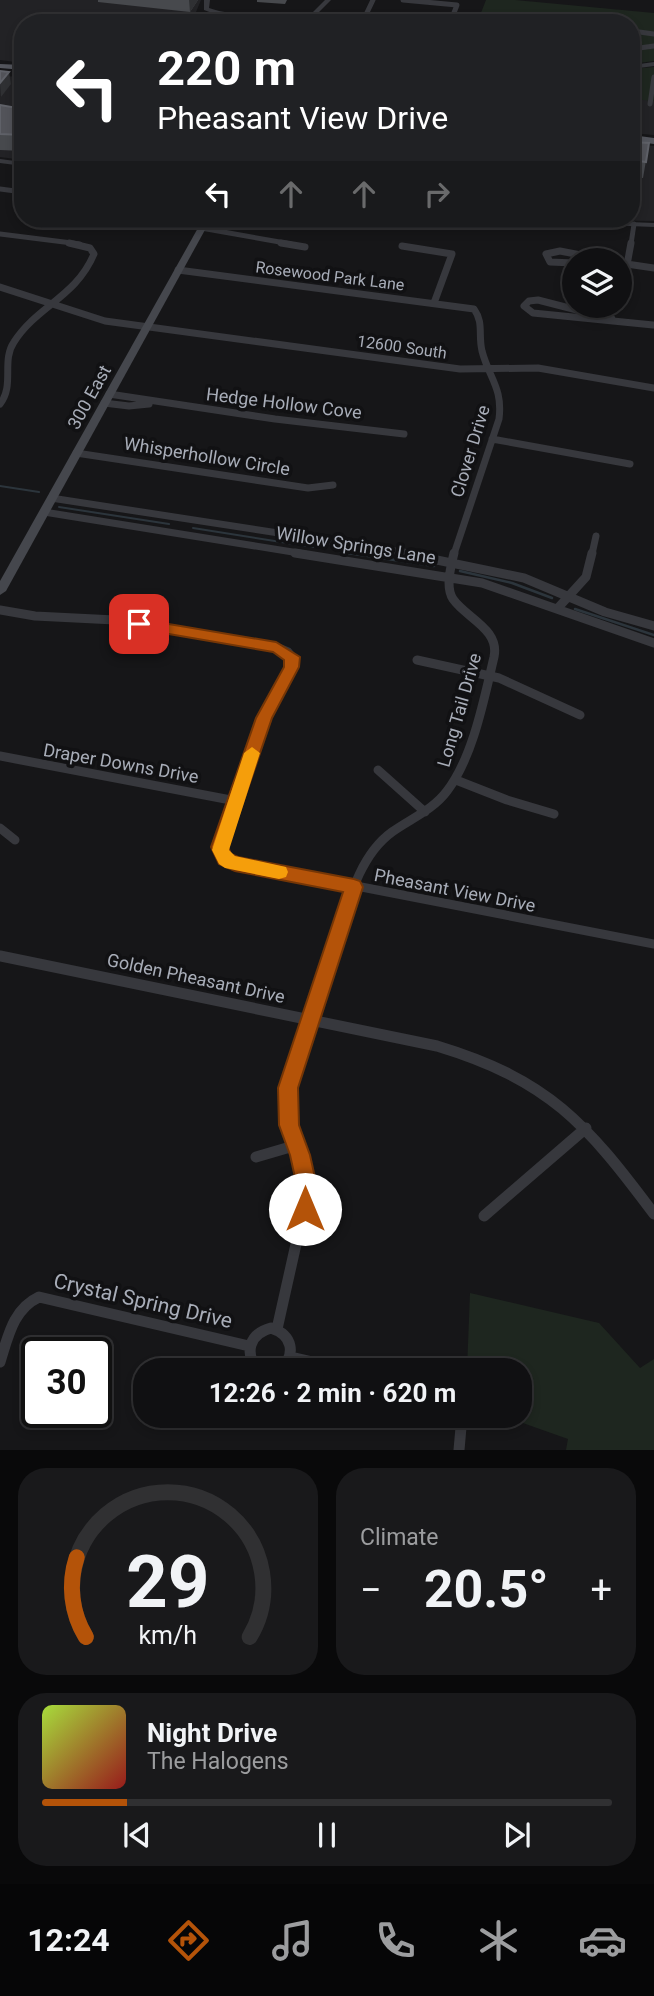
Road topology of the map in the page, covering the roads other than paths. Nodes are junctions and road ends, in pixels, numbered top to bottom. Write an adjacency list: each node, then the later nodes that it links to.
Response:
1 (207, 0): 4 (street)
2 (403, 0): 6 (street)
3 (326, 2): 5 (street)
4 (218, 14)
5 (312, 14)
6 (454, 14)
7 (654, 77): 8 (street)
8 (650, 104)
9 (201, 228): 20 (main road, 300 East)
10 (225, 228): 14 (street)
11 (633, 228): 15 (street)
12 (0, 234): 23 (street)
13 (402, 246): 22 (street)
14 (305, 247)
15 (627, 248)
16 (562, 251): 17 (street)
17 (562, 263)
18 (632, 266): 19 (street)
19 (653, 269)
20 (178, 270): 22 (street, Rosewood Park Lane); 27 (main road, 300 East)
21 (0, 287): 23 (street, 12600 South)
22 (434, 303): 24 (street, Rosewood Park Lane)
23 (56, 305): 27 (street, 12600 South); 31 (street)
24 (477, 312): 28 (street, Clover Drive)
25 (612, 319): 25 (street); 26 (street)
26 (654, 325)
27 (147, 327): 28 (street, 12600 South); 30 (main road, 300 East)
28 (489, 369): 29 (street, 12600 South); 33 (street, Clover Drive)
29 (654, 388)
30 (106, 399): 32 (street, Hedge Hollow Cove); 34 (main road, 300 East)
31 (0, 404)
32 (404, 435)
33 (492, 439): 35 (street); 40 (street, Clover Drive)
34 (76, 453): 36 (street, Whisperhollow Circle); 37 (main road, 300 East)
35 (629, 464)
36 (333, 485)
37 (51, 499): 38 (main road, 300 East); 40 (street, Willow Springs Lane)
38 (44, 512): 41 (street, Willow Springs Lane); 42 (main road, 300 East)
39 (596, 536): 43 (street)
40 (452, 561): 41 (street); 43 (street, Willow Springs Lane)
41 (449, 576): 44 (street, Willow Springs Lane); 51 (street, Long Tail Drive)
42 (0, 591)
43 (569, 597): 44 (street); 46 (street, Willow Springs Lane)
44 (557, 609): 48 (street, Willow Springs Lane)
45 (0, 610): 47 (street, Pheasant View Drive)
46 (654, 626)
47 (163, 628): 49 (street); 56 (street, Pheasant View Drive)
48 (654, 643)
49 (154, 649)
50 (417, 660): 51 (street)
51 (490, 675): 52 (street); 55 (street, Long Tail Drive)
52 (580, 715)
53 (0, 756): 56 (street, Draper Downs Drive)
54 (378, 770): 57 (street)
55 (456, 780): 57 (street, Long Tail Drive); 58 (street)
56 (236, 801): 61 (street, Pheasant View Drive)
57 (425, 812): 61 (street, Long Tail Drive)
58 (554, 814)
59 (0, 828): 60 (street)
60 (15, 840)
61 (354, 887): 62 (street, Pheasant View Drive); 64 (street, Long Tail Drive)
62 (654, 944)
63 (0, 956): 64 (street, Golden Pheasant Drive)
64 (310, 1020): 65 (street, Golden Pheasant Drive); 66 (street, Long Tail Drive)
65 (586, 1128): 68 (street, Golden Pheasant Drive); 69 (street)
66 (297, 1145): 67 (street); 70 (street, Long Tail Drive)
67 (256, 1157)
68 (654, 1214)
69 (484, 1216)
70 (277, 1329): 71 (street); 72 (street)
71 (249, 1346): 73 (street); 75 (street, Crystal Spring Drive)
72 (292, 1357): 74 (street)
73 (249, 1358)
74 (296, 1358)
75 (0, 1362)
76 (461, 1428): 77 (street)
77 (459, 1450)

